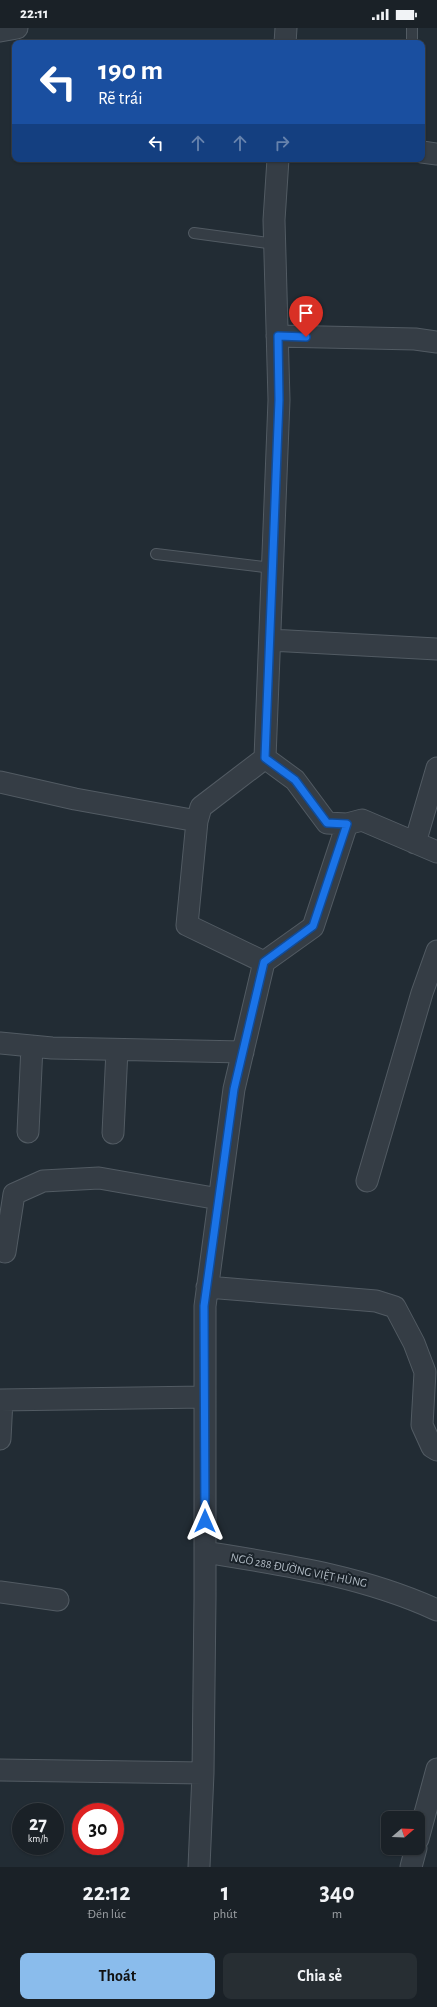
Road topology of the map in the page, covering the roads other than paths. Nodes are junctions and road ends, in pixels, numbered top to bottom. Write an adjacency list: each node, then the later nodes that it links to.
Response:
1 (17, 28): 4 (street)
2 (286, 28): 5 (street)
3 (412, 28): 6 (lane)
4 (0, 31)
5 (285, 40)
6 (412, 40)
7 (425, 152): 8 (street)
8 (437, 154)
9 (278, 162): 11 (street)
10 (194, 233): 11 (lane)
11 (275, 244): 12 (street)
12 (278, 336): 13 (street); 15 (street)
13 (437, 342)
14 (156, 554): 15 (lane)
15 (272, 568): 16 (street)
16 (270, 640): 17 (street); 18 (street)
17 (437, 649)
18 (265, 758): 21 (street); 22 (street)
19 (437, 768): 23 (street)
20 (0, 782): 21 (street)
21 (197, 821): 26 (street)
22 (347, 824): 23 (street); 26 (street)
23 (415, 842): 24 (street)
24 (437, 852)
25 (437, 950): 33 (street)
26 (264, 962): 30 (street)
27 (0, 1043): 28 (street)
28 (32, 1046): 29 (street); 31 (street)
29 (117, 1050): 30 (street); 32 (street)
30 (243, 1052): 34 (street)
31 (28, 1132)
32 (113, 1133)
33 (367, 1181)
34 (219, 1199): 35 (street); 36 (street)
35 (5, 1252)
36 (207, 1287): 37 (street); 40 (street)
37 (204, 1397): 38 (street); 41 (street)
38 (1, 1400): 39 (street)
39 (0, 1439)
40 (437, 1450)
41 (205, 1552): 44 (street, NGÕ 288 ĐƯỜNG VIỆT HÙNG); 47 (street)
42 (0, 1592): 43 (street)
43 (58, 1600)
44 (437, 1610)
45 (437, 1769): 48 (street)
46 (0, 1770): 47 (street)
47 (203, 1773): 50 (street)
48 (425, 1813)
49 (414, 1855): 51 (street)
50 (199, 1867)
51 (411, 1867)

